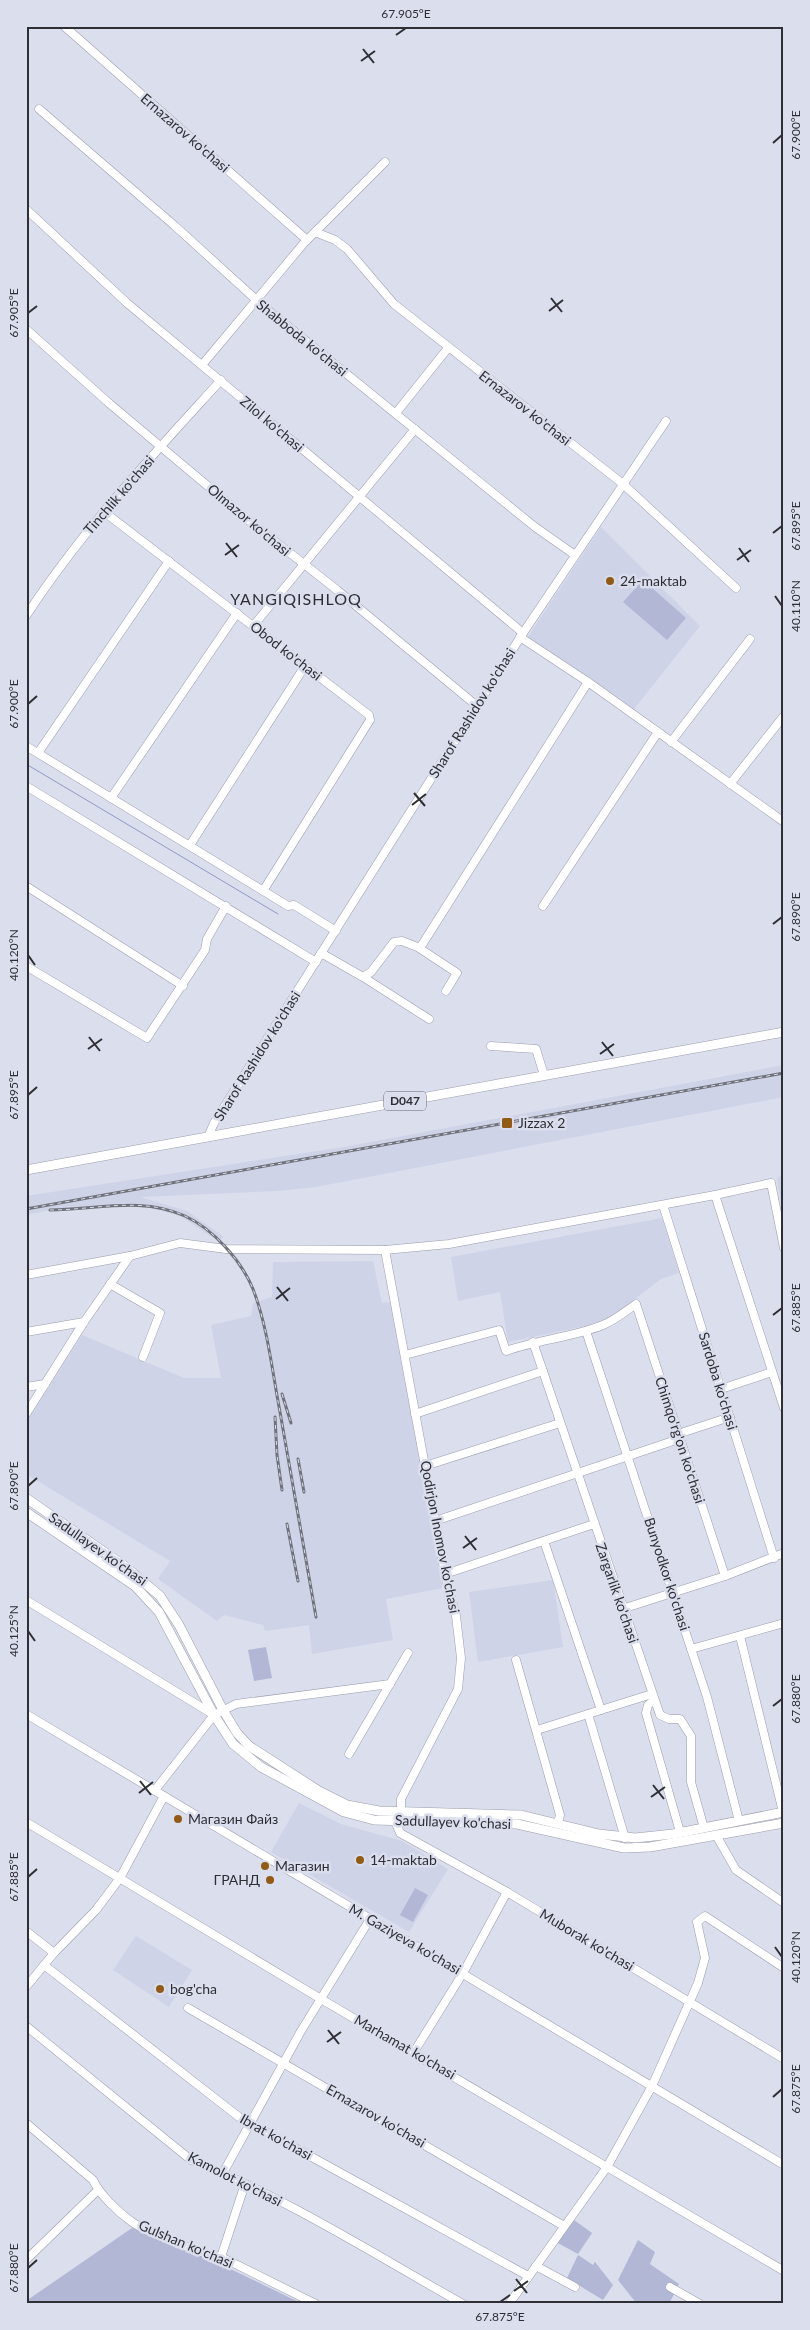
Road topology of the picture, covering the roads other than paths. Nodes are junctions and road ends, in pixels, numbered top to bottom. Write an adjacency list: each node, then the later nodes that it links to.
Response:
1 (64, 26): 6 (street, Ernazarov ko'chasi)
2 (39, 109): 7 (street, Shabboda ko'chasi)
3 (384, 162): 5 (street)
4 (26, 210): 10 (street, Zilol ko'chasi)
5 (315, 232): 6 (street); 9 (street, Ernazarov ko'chasi)
6 (307, 240): 7 (street)
7 (255, 299): 10 (street); 12 (street, Shabboda ko'chasi)
8 (26, 329): 15 (street, Olmazor ko'chasi)
9 (448, 348): 12 (street); 16 (street, Ernazarov ko'chasi)
10 (202, 365): 11 (street, Zilol ko'chasi)
11 (221, 380): 15 (street, Tinchlik ko'chasi); 17 (street, Zilol ko'chasi)
12 (396, 414): 14 (street, Shabboda ko'chasi)
13 (666, 421): 16 (street, Sharof Rashidov ko'chasi)
14 (415, 429): 17 (street); 19 (street, Shabboda ko'chasi)
15 (162, 446): 18 (street, Tinchlik ko'chasi); 21 (street, Olmazor ko'chasi)
16 (623, 484): 19 (street, Sharof Rashidov ko'chasi); 22 (street, Ernazarov ko'chasi)
17 (359, 497): 21 (street); 26 (street, Zilol ko'chasi)
18 (104, 511): 20 (street, Obod ko'chasi); 24 (street, Tinchlik ko'chasi)
19 (575, 555): 26 (street, Sharof Rashidov ko'chasi)
20 (169, 560): 23 (street, Obod ko'chasi); 35 (street)
21 (302, 564): 25 (street); 30 (street, Olmazor ko'chasi)
22 (736, 588)
23 (238, 613): 25 (street, Obod ko'chasi); 38 (street)
24 (26, 616)
25 (254, 625): 28 (street, Obod ko'chasi)
26 (522, 635): 29 (street, Zilol ko'chasi); 30 (street, Sharof Rashidov ko'chasi)
27 (750, 639): 33 (street)
28 (305, 666): 40 (street); 42 (street, Obod ko'chasi)
29 (588, 682): 32 (street, Zilol ko'chasi); 46 (street)
30 (477, 706): 45 (street, Sharof Rashidov ko'chasi)
31 (783, 717): 36 (street)
32 (658, 732): 33 (street, Zilol ko'chasi); 44 (street)
33 (671, 742): 36 (street, Zilol ko'chasi)
34 (26, 746): 35 (street)
35 (38, 753): 38 (street)
36 (730, 784): 39 (street, Zilol ko'chasi)
37 (26, 786): 43 (street)
38 (111, 798): 40 (street)
39 (784, 822)
40 (190, 845): 42 (street)
41 (26, 886): 51 (street)
42 (263, 890): 45 (street)
43 (226, 906): 48 (street); 51 (street)
44 (543, 906)
45 (336, 930): 47 (street, Sharof Rashidov ko'chasi)
46 (419, 948): 50 (street); 52 (street)
47 (321, 953): 48 (street, Sharof Rashidov ko'chasi); 50 (street)
48 (316, 962): 57 (street, Sharof Rashidov ko'chasi)
49 (26, 966): 51 (street)
50 (363, 977): 53 (street)
51 (183, 986)
52 (446, 991)
53 (429, 1019)
54 (784, 1032): 56 (main road, D047)
55 (491, 1046): 56 (street)
56 (544, 1075): 57 (main road, D047)
57 (208, 1137): 58 (main road, D047)
58 (26, 1170)
59 (715, 1195): 60 (street); 61 (street); 73 (street)
60 (663, 1205): 62 (street); 76 (street, Sardoba ko'chasi)
61 (784, 1248)
62 (385, 1250): 63 (street); 70 (street, Qodirjon Inomov ko'chasi)
63 (130, 1256): 64 (street); 65 (street)
64 (26, 1275)
65 (110, 1284): 66 (street); 71 (street)
66 (84, 1322): 68 (street); 74 (street)
67 (586, 1331): 69 (street); 82 (street, Chimqo'rg'on ko'chasi); 83 (street, Bunyodkor ko'chasi)
68 (26, 1332)
69 (533, 1342): 70 (street); 72 (street, Zargarlik ko'chasi)
70 (405, 1355): 79 (street, Qodirjon Inomov ko'chasi)
71 (143, 1357)
72 (543, 1371): 79 (street); 81 (street, Zargarlik ko'chasi)
73 (772, 1372): 76 (street); 77 (street)
74 (46, 1384): 75 (street); 78 (street)
75 (26, 1387)
76 (721, 1389): 80 (street, Sardoba ko'chasi)
77 (784, 1408)
78 (26, 1414)
79 (416, 1414): 84 (street, Qodirjon Inomov ko'chasi)
80 (730, 1417): 82 (street); 92 (street, Sardoba ko'chasi)
81 (560, 1423): 84 (street); 85 (street, Zargarlik ko'chasi)
82 (679, 1437): 83 (street); 94 (street, Chimqo'rg'on ko'chasi)
83 (628, 1457): 85 (street); 95 (street, Bunyodkor ko'chasi)
84 (425, 1466): 88 (street, Qodirjon Inomov ko'chasi)
85 (577, 1474): 88 (street); 89 (street, Zargarlik ko'chasi)
86 (26, 1498): 106 (main road, Sadullayev ko'chasi)
87 (26, 1512): 106 (main road)
88 (435, 1521): 93 (street, Qodirjon Inomov ko'chasi)
89 (594, 1524): 90 (street); 97 (street, Zargarlik ko'chasi)
90 (544, 1541): 93 (street); 105 (street)
91 (784, 1553): 92 (street)
92 (774, 1558): 94 (street)
93 (445, 1574): 113 (street, Qodirjon Inomov ko'chasi)
94 (725, 1576): 95 (street)
95 (674, 1593): 97 (street); 100 (street, Bunyodkor ko'chasi)
96 (26, 1600): 106 (street)
97 (622, 1608): 104 (street, Zargarlik ko'chasi)
98 (784, 1623): 99 (street)
99 (740, 1636): 100 (street); 114 (street)
100 (691, 1649): 116 (street, Bunyodkor ko'chasi)
101 (408, 1653): 103 (street)
102 (516, 1660): 109 (street)
103 (390, 1684): 106 (street); 110 (street)
104 (653, 1697): 105 (street); 120 (street, Zargarlik ko'chasi); 121 (street)
105 (601, 1710): 108 (street)
106 (218, 1712): 111 (street); 113 (main road); 115 (main road, Sadullayev ko'chasi)
107 (26, 1714): 111 (street, M. Gaziyeva ko'chasi)
108 (588, 1714): 109 (street); 123 (street)
109 (537, 1730): 118 (street)
110 (349, 1754)
111 (155, 1790): 112 (street, M. Gaziyeva ko'chasi)
112 (164, 1796): 124 (street); 127 (street, M. Gaziyeva ko'chasi)
113 (401, 1812): 118 (main road)
114 (783, 1812): 116 (main road)
115 (394, 1821): 122 (main road, Sadullayev ko'chasi); 125 (street, Muborak ko'chasi)
116 (739, 1821): 120 (main road)
117 (26, 1822): 124 (street, Marhamat ko'chasi)
118 (558, 1823): 123 (main road)
119 (784, 1823): 122 (main road, Sadullayev ko'chasi)
120 (704, 1828): 121 (main road)
121 (680, 1832): 123 (main road)
122 (716, 1835): 126 (street)
123 (625, 1838)
124 (120, 1878): 129 (street); 134 (street, Marhamat ko'chasi)
125 (507, 1892): 132 (street); 135 (street, Muborak ko'chasi)
126 (784, 1903)
127 (370, 1920): 132 (street, M. Gaziyeva ko'chasi); 134 (street)
128 (26, 1931): 129 (street)
129 (54, 1952): 130 (street)
130 (44, 1965): 133 (street); 143 (street, Ibrat ko'chasi)
131 (784, 1968): 135 (street)
132 (463, 1973): 138 (street); 141 (street, M. Gaziyeva ko'chasi)
133 (26, 1987)
134 (321, 1999): 138 (street, Marhamat ko'chasi); 140 (street)
135 (691, 2002): 139 (street, Muborak ko'chasi); 141 (street)
136 (188, 2008): 140 (street, Ernazarov ko'chasi)
137 (26, 2026): 148 (street, Kamolot ko'chasi)
138 (414, 2052): 147 (street, Marhamat ko'chasi)
139 (784, 2059)
140 (284, 2062): 143 (street); 151 (street, Ernazarov ko'chasi)
141 (652, 2086): 146 (street, M. Gaziyeva ko'chasi); 147 (street)
142 (26, 2123): 144 (street, Gulshan ko'chasi)
143 (251, 2123): 148 (street); 156 (street, Ibrat ko'chasi)
144 (33, 2129): 145 (street); 150 (street, Gulshan ko'chasi)
145 (26, 2136)
146 (784, 2165)
147 (607, 2167): 151 (street); 155 (street, Marhamat ko'chasi)
148 (223, 2172): 149 (street, Kamolot ko'chasi)
149 (245, 2184): 152 (street); 160 (street, Kamolot ko'chasi)
150 (98, 2190): 152 (street, Gulshan ko'chasi); 153 (street)
151 (564, 2226): 154 (street)
152 (221, 2257): 159 (street, Gulshan ko'chasi)
153 (26, 2260)
154 (536, 2266): 156 (street); 158 (street)
155 (784, 2271)
156 (528, 2276): 161 (street)
157 (670, 2286): 162 (street)
158 (575, 2287)
159 (316, 2304)
160 (463, 2304)
161 (509, 2304)
162 (700, 2304)

